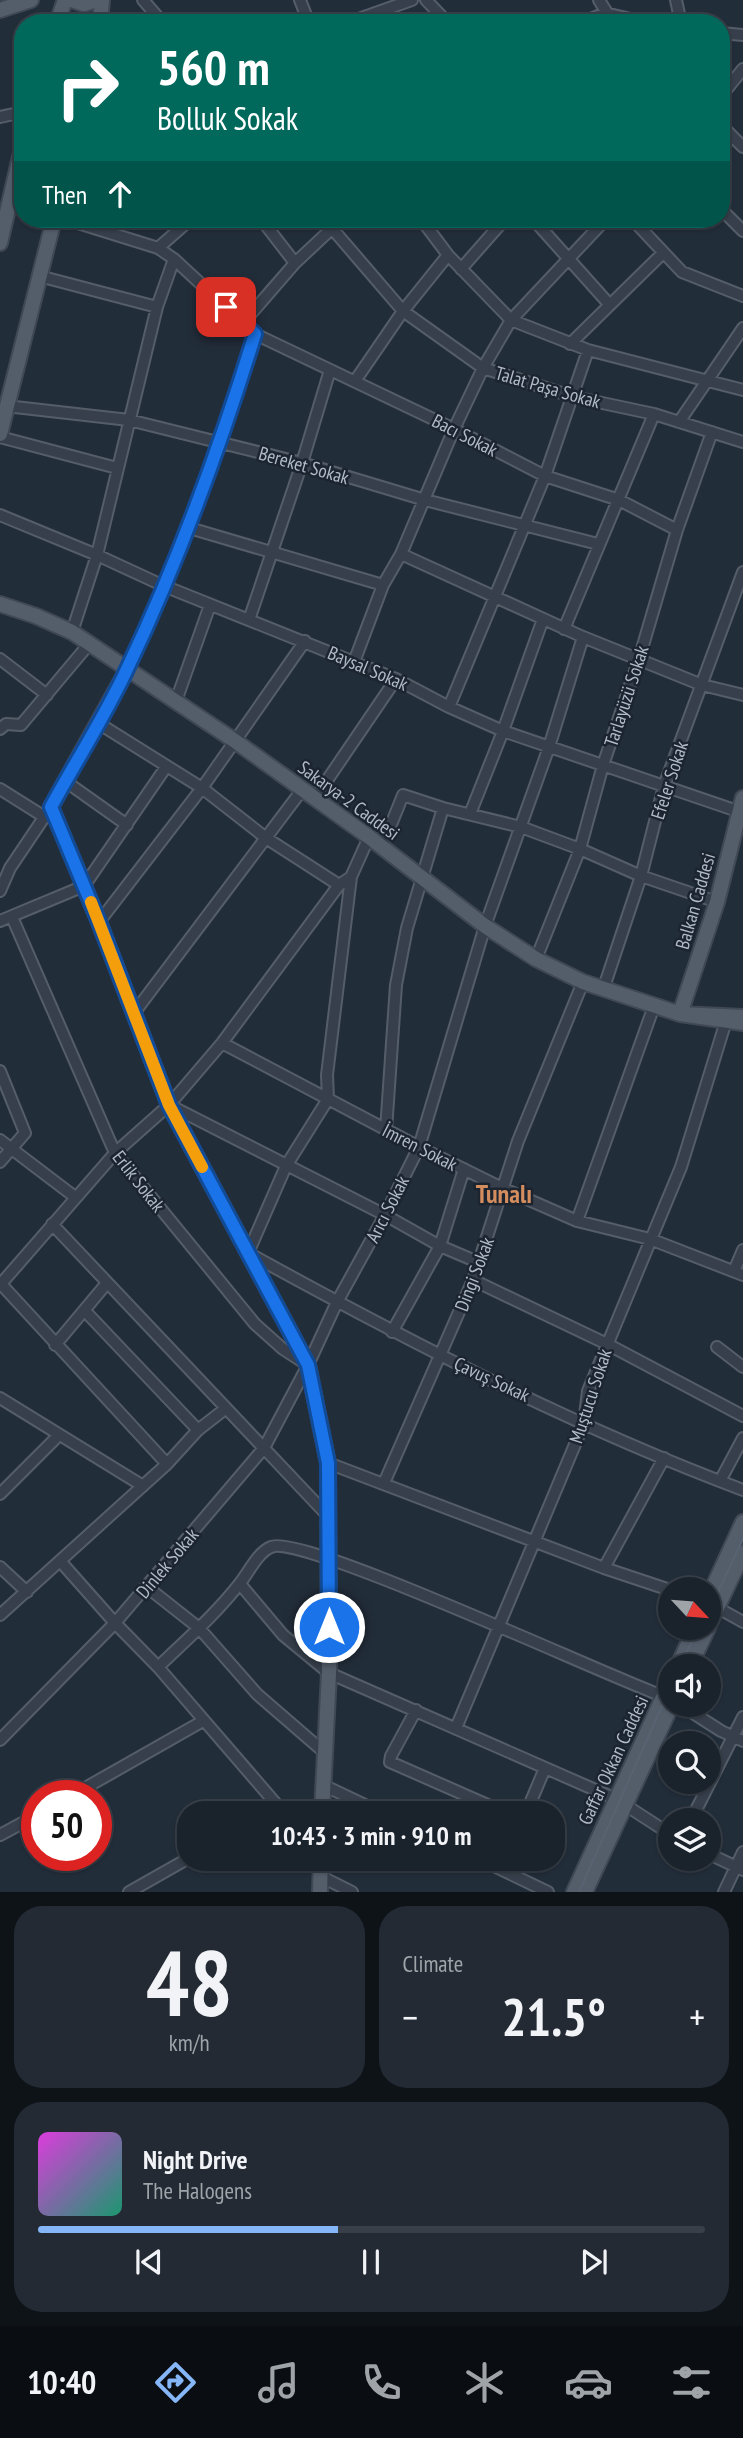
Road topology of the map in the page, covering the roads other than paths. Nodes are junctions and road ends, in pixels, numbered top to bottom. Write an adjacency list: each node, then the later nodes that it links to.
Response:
1 (31, 0): 8 (main road)
2 (72, 0): 3 (main road)
3 (96, 0)
4 (143, 0): 10 (street)
5 (412, 0): 11 (street)
6 (426, 0): 12 (street)
7 (599, 0): 9 (street)
8 (5, 6)
9 (605, 13): 13 (street)
10 (155, 14)
11 (372, 14)
12 (439, 14)
13 (609, 14)
14 (743, 69): 15 (street)
15 (730, 85)
16 (730, 134): 17 (street)
17 (743, 147)
18 (14, 181): 32 (main road)
19 (730, 218): 31 (street)
20 (52, 228): 40 (main road)
21 (94, 228): 33 (street)
22 (181, 228): 33 (street)
23 (268, 228): 38 (street)
24 (324, 228): 38 (street)
25 (332, 228): 44 (street, Talat Paşa Sokak)
26 (428, 228): 35 (street)
27 (497, 228): 39 (street)
28 (542, 228): 36 (street)
29 (597, 228): 36 (street)
30 (640, 228): 34 (street)
31 (743, 231)
32 (1, 235)
33 (158, 248): 37 (street)
34 (663, 253): 41 (street); 42 (street)
35 (448, 255): 39 (street); 44 (street)
36 (569, 257): 42 (street); 45 (street)
37 (174, 259): 43 (street); 46 (street)
38 (295, 262): 46 (street)
39 (461, 269): 45 (street)
40 (39, 276): 43 (street); 57 (main road)
41 (743, 296)
42 (609, 304): 49 (street)
43 (157, 307): 59 (street)
44 (403, 311): 51 (street, Talat Paşa Sokak); 54 (street)
45 (511, 320): 49 (street); 51 (street)
46 (243, 323): 48 (street, Bacı Sokak)
47 (743, 328): 53 (street)
48 (255, 334): 52 (street, Bacı Sokak); 64 (street)
49 (570, 344): 50 (street)
50 (588, 351): 53 (street); 56 (street)
51 (484, 368): 56 (street, Talat Paşa Sokak); 61 (street)
52 (330, 370): 54 (street, Bacı Sokak); 66 (street)
53 (707, 380): 55 (street); 60 (street)
54 (355, 381): 61 (street, Bacı Sokak)
55 (743, 390)
56 (574, 397): 58 (street, Talat Paşa Sokak); 68 (street)
57 (6, 406): 59 (street, Bereket Sokak); 63 (main road)
58 (654, 414): 60 (street, Talat Paşa Sokak); 70 (street)
59 (129, 420): 64 (street, Bereket Sokak); 67 (street)
60 (679, 422): 62 (street, Talat Paşa Sokak)
61 (454, 429): 68 (street, Bacı Sokak); 69 (street)
62 (712, 432): 65 (street, Talat Paşa Sokak); 74 (street, Tarlayüzü Sokak)
63 (0, 436): 67 (street)
64 (221, 442): 66 (street, Bereket Sokak); 73 (street)
65 (743, 442)
66 (302, 463): 69 (street, Bereket Sokak); 76 (street)
67 (117, 468): 78 (street)
68 (545, 476): 70 (street, Bacı Sokak); 72 (street)
69 (425, 500): 72 (street, Bereket Sokak); 77 (street)
70 (619, 500): 74 (street, Bacı Sokak); 75 (street)
71 (0, 515): 78 (street, Baysal Sokak)
72 (525, 524): 75 (street, Bereket Sokak); 82 (street)
73 (186, 527): 76 (street); 81 (street)
74 (677, 530): 93 (street, Tarlayüzü Sokak)
75 (598, 544): 87 (street)
76 (272, 551): 80 (street); 86 (street)
77 (401, 554): 80 (street); 82 (street)
78 (97, 555): 81 (street, Baysal Sokak); 88 (street)
79 (743, 572): 97 (street, Efeler Sokak)
80 (383, 585): 94 (street)
81 (164, 586): 84 (street, Baysal Sokak); 95 (street)
82 (494, 597): 85 (street); 101 (street)
83 (0, 604): 88 (main road, Sakarya-2 Caddesi)
84 (210, 604): 86 (street, Baysal Sokak); 100 (street)
85 (543, 619): 87 (street); 104 (street)
86 (249, 620): 90 (street, Baysal Sokak)
87 (564, 629): 89 (street)
88 (72, 632): 91 (main road, Sakarya-2 Caddesi)
89 (583, 637): 93 (street); 106 (street, Arıcı Sokak)
90 (304, 641): 94 (street, Baysal Sokak); 105 (street)
91 (89, 644): 95 (main road, Sakarya-2 Caddesi); 98 (street)
92 (0, 659): 98 (street)
93 (639, 659): 97 (street); 107 (street, Tarlayüzü Sokak)
94 (355, 662): 96 (street, Baysal Sokak)
95 (127, 670): 100 (main road, Sakarya-2 Caddesi); 102 (main road)
96 (396, 679): 101 (street, Baysal Sokak); 114 (street)
97 (702, 685): 99 (street); 110 (street, Efeler Sokak)
98 (47, 695): 103 (street)
99 (743, 695)
100 (176, 701): 105 (main road, Sakarya-2 Caddesi)
101 (449, 707): 104 (street, Baysal Sokak)
102 (97, 723): 108 (street); 109 (main road)
103 (0, 729)
104 (503, 731): 106 (street, Baysal Sokak); 118 (street)
105 (235, 741): 111 (street); 113 (main road, Sakarya-2 Caddesi)
106 (549, 747): 107 (street, Baysal Sokak); 120 (street, Arıcı Sokak)
107 (603, 765): 110 (street, Baysal Sokak); 124 (street, Tarlayüzü Sokak)
108 (166, 767): 111 (street); 119 (street)
109 (65, 781): 117 (main road); 119 (street)
110 (664, 786): 116 (street, Baysal Sokak); 125 (street, Efeler Sokak)
111 (202, 788): 122 (street); 134 (street)
112 (0, 789): 117 (street)
113 (302, 790): 114 (main road, Sakarya-2 Caddesi); 122 (street)
114 (315, 798): 121 (main road, Sakarya-2 Caddesi)
115 (443, 808): 118 (street); 123 (street); 127 (street)
116 (742, 808): 131 (main road, Balkan Caddesi)
117 (47, 812): 129 (main road); 130 (street)
118 (470, 814): 120 (street)
119 (127, 825): 129 (street)
120 (521, 827): 124 (street); 135 (street, Arıcı Sokak)
121 (369, 837): 123 (main road, Sakarya-2 Caddesi); 126 (street)
122 (266, 838): 128 (street); 140 (street)
123 (382, 847): 127 (main road, Sakarya-2 Caddesi)
124 (580, 849): 125 (street); 136 (street, Tarlayüzü Sokak)
125 (641, 876): 131 (street); 138 (street, Efeler Sokak)
126 (351, 877): 128 (street); 147 (street)
127 (422, 879): 135 (main road, Sakarya-2 Caddesi); 149 (street)
128 (339, 885): 145 (street)
129 (84, 886): 132 (street); 134 (main road)
130 (0, 891)
131 (717, 902): 141 (main road, Balkan Caddesi)
132 (12, 917): 133 (street); 153 (street, Erlik Sokak)
133 (0, 921)
134 (99, 922): 140 (main road)
135 (485, 926): 136 (main road, Sakarya-2 Caddesi); 151 (street, Arıcı Sokak)
136 (536, 959): 137 (main road, Sakarya-2 Caddesi)
137 (583, 982): 138 (main road, Sakarya-2 Caddesi); 157 (street, Dingi Sokak)
138 (603, 990): 139 (main road, Sakarya-2 Caddesi)
139 (654, 1006): 141 (main road, Sakarya-2 Caddesi); 160 (street)
140 (134, 1013): 148 (main road)
141 (680, 1014): 142 (main road, Sakarya-2 Caddesi); 143 (main road, Sakarya-2 Caddesi)
142 (743, 1017)
143 (726, 1021): 144 (main road, Sakarya-2 Caddesi); 162 (street, Muştucu Sokak)
144 (743, 1023)
145 (222, 1043): 147 (street, İmren Sokak); 148 (street)
146 (1, 1080): 152 (street)
147 (328, 1099): 149 (street, İmren Sokak); 155 (street)
148 (169, 1105): 153 (street); 155 (street); 165 (main road)
149 (386, 1130): 151 (street, İmren Sokak)
150 (0, 1140): 152 (street)
151 (419, 1147): 156 (street, İmren Sokak); 159 (street, Arıcı Sokak)
152 (11, 1149): 154 (street); 158 (street)
153 (115, 1153): 158 (street); 178 (street, Erlik Sokak)
154 (0, 1162)
155 (286, 1166): 159 (street); 165 (street)
156 (464, 1169): 157 (street, İmren Sokak); 163 (street)
157 (504, 1189): 160 (street, İmren Sokak); 166 (street, Dingi Sokak)
158 (75, 1197): 161 (street)
159 (385, 1215): 163 (street); 171 (street, Arıcı Sokak)
160 (577, 1221): 162 (street, İmren Sokak)
161 (52, 1224): 169 (street); 170 (street)
162 (650, 1239): 167 (street, İmren Sokak); 174 (street, Muştucu Sokak)
163 (440, 1245): 166 (street); 173 (street)
164 (743, 1250): 167 (street)
165 (248, 1253): 171 (street, Çavuş Sokak); 178 (main road)
166 (480, 1264): 168 (street, Dingi Sokak)
167 (739, 1273)
168 (473, 1280): 174 (street); 177 (street, Dingi Sokak)
169 (107, 1283): 172 (street); 181 (street)
170 (0, 1284): 175 (street)
171 (337, 1302): 173 (street, Çavuş Sokak); 178 (street, Arıcı Sokak)
172 (85, 1311): 175 (street); 184 (street)
173 (392, 1332): 177 (street, Çavuş Sokak)
174 (607, 1344): 182 (street); 183 (street, Muştucu Sokak)
175 (55, 1345): 190 (street)
176 (717, 1347): 179 (street)
177 (440, 1355): 183 (street, Çavuş Sokak); 192 (street, Dingi Sokak)
178 (308, 1365): 187 (street, Dinlek Sokak); 189 (main road)
179 (743, 1367)
180 (0, 1398): 185 (street)
181 (225, 1409): 184 (street); 187 (street)
182 (743, 1416)
183 (584, 1423): 188 (street, Çavuş Sokak); 198 (street, Muştucu Sokak)
184 (198, 1430): 190 (street)
185 (59, 1435): 193 (street); 195 (street)
186 (743, 1438): 191 (street)
187 (264, 1448): 196 (street); 207 (street, Dinlek Sokak)
188 (664, 1458): 191 (street, Çavuş Sokak); 203 (street)
189 (328, 1463): 192 (street); 196 (main road)
190 (167, 1464): 193 (street)
191 (720, 1481): 194 (street, Çavuş Sokak)
192 (384, 1483): 198 (street)
193 (143, 1486): 201 (street)
194 (743, 1490)
195 (0, 1494)
196 (329, 1517): 200 (main road)
197 (743, 1522): 204 (main road)
198 (534, 1540): 203 (street); 214 (street, Muştucu Sokak)
199 (743, 1553): 208 (main road)
200 (329, 1558): 205 (street); 214 (street); 217 (main road)
201 (61, 1562): 209 (street); 213 (street)
202 (0, 1567): 209 (street)
203 (604, 1567): 206 (street)
204 (721, 1579)
205 (240, 1584): 215 (street); 217 (street)
206 (658, 1586)
207 (147, 1587): 213 (street, Dinlek Sokak); 215 (street)
208 (721, 1588)
209 (27, 1592): 211 (street)
210 (721, 1608): 212 (street)
211 (0, 1615)
212 (743, 1622)
213 (115, 1623): 216 (street); 226 (street, Dinlek Sokak)
214 (499, 1626): 218 (street); 224 (street, Muştucu Sokak)
215 (199, 1628): 216 (street); 227 (street)
216 (158, 1667): 223 (street)
217 (328, 1673): 219 (street); 227 (main road)
218 (658, 1695)
219 (416, 1710): 224 (street); 234 (street)
220 (661, 1717): 236 (main road, Gaffar Okkan Caddesi)
221 (699, 1717): 225 (street)
222 (743, 1717): 225 (street)
223 (203, 1721): 229 (street); 231 (street)
224 (456, 1728): 228 (street)
225 (738, 1738): 237 (street)
226 (0, 1740)
227 (324, 1752): 230 (main road)
228 (545, 1768): 235 (street); 236 (street)
229 (99, 1780)
230 (323, 1785): 232 (main road); 233 (street)
231 (270, 1801)
232 (322, 1801)
233 (357, 1801)
234 (479, 1801)
235 (531, 1801)
236 (621, 1801): 239 (street); 252 (main road, Gaffar Okkan Caddesi); 253 (main road, Gaffar Okkan Caddesi)
237 (698, 1808)
238 (21, 1824): 240 (street)
239 (658, 1826)
240 (0, 1835)
241 (743, 1852): 244 (street)
242 (721, 1860): 244 (street)
243 (177, 1865): 248 (street)
244 (740, 1869): 254 (street)
245 (320, 1871): 247 (main road)
246 (504, 1871): 251 (street)
247 (320, 1876): 249 (main road); 250 (street)
248 (129, 1892)
249 (320, 1892)
250 (352, 1892)
251 (548, 1892)
252 (574, 1892)
253 (585, 1892)
254 (724, 1892)

